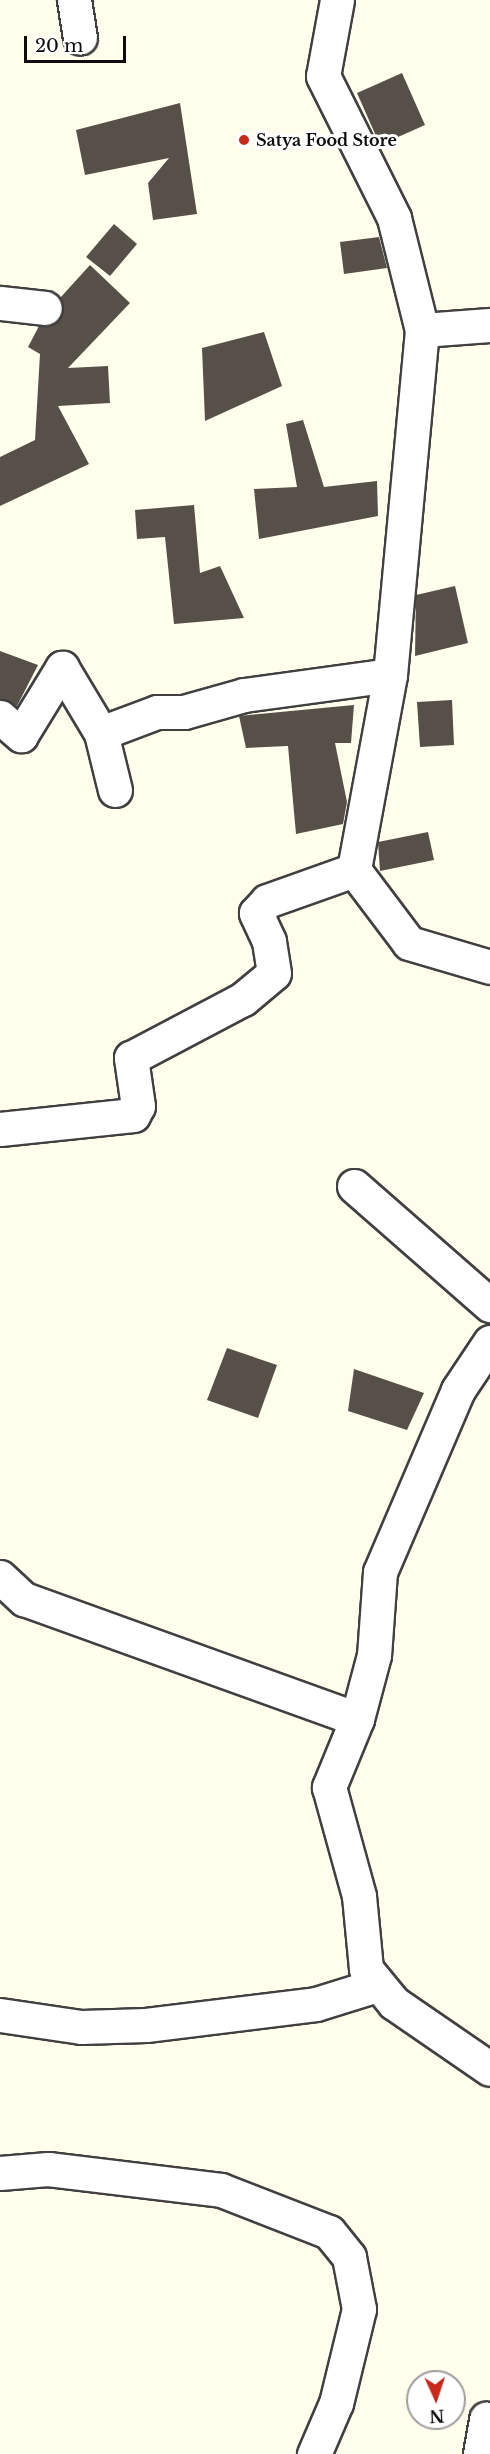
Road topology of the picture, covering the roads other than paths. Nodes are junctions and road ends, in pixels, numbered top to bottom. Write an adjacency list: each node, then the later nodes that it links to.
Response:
1 (74, 0): 3 (street)
2 (337, 0): 7 (street)
3 (80, 38)
4 (0, 303): 5 (street)
5 (45, 308)
6 (490, 325): 7 (street)
7 (422, 330): 8 (street)
8 (390, 675): 10 (street); 12 (street)
9 (0, 717): 10 (street)
10 (101, 733): 11 (street)
11 (116, 790)
12 (354, 870): 13 (street); 14 (street)
13 (490, 967)
14 (0, 1129)
15 (354, 1186): 16 (street)
16 (490, 1305)
17 (490, 1342): 19 (street)
18 (0, 1577): 19 (street)
19 (357, 1719): 20 (street)
20 (377, 1985): 21 (street); 22 (street)
21 (0, 2015)
22 (490, 2069)
23 (0, 2173): 25 (street)
24 (486, 2419): 26 (street)
25 (314, 2454)
26 (480, 2454)

